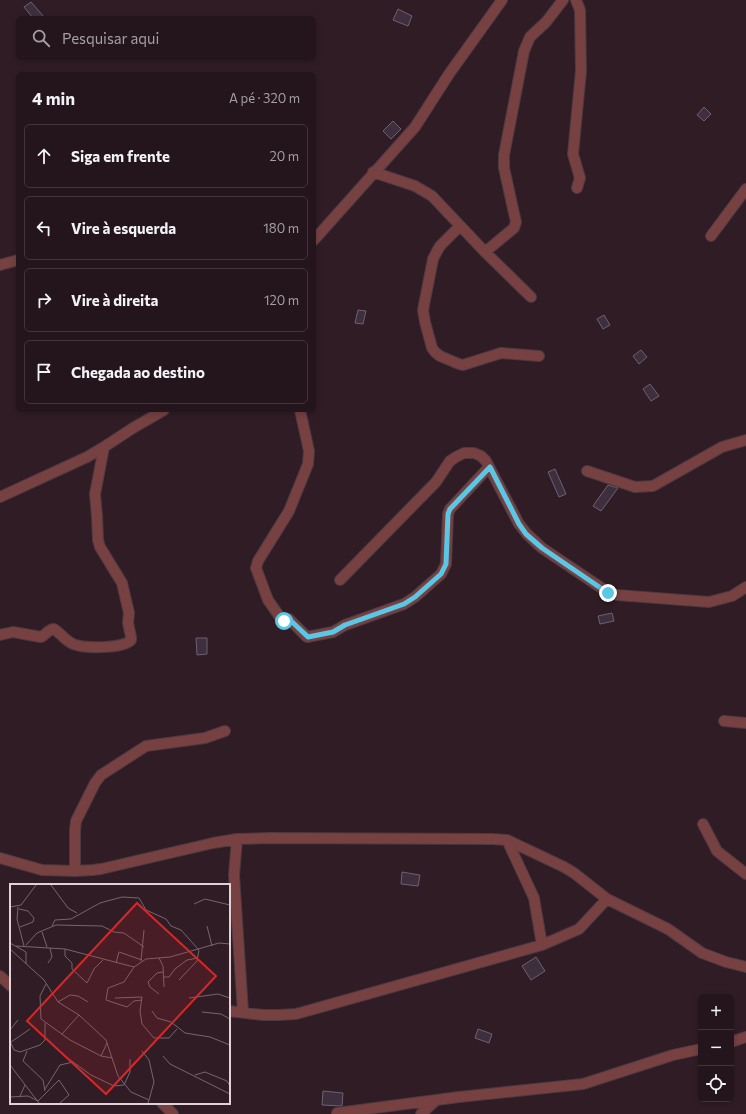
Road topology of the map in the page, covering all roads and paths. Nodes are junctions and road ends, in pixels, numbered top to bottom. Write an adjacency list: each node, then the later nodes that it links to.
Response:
1 (502, 0): 4 (street)
2 (563, 0): 10 (street)
3 (576, 0): 5 (street)
4 (373, 172): 7 (street); 9 (street)
5 (577, 188)
6 (746, 190): 8 (street)
7 (460, 226): 10 (street); 14 (street)
8 (711, 236)
9 (316, 238)
10 (485, 252): 13 (street)
11 (16, 261): 12 (street)
12 (0, 265)
13 (531, 297)
14 (539, 356)
15 (161, 412): 18 (street)
16 (300, 412): 19 (street)
17 (746, 440): 20 (street)
18 (104, 447): 21 (street); 24 (street)
19 (490, 467): 22 (street); 23 (street)
20 (587, 471)
21 (0, 497)
22 (340, 580)
23 (746, 587)
24 (0, 635)
25 (724, 721): 26 (street)
26 (746, 723)
27 (225, 731): 32 (street)
28 (703, 824): 33 (street)
29 (237, 839): 30 (street); 32 (street); 40 (street)
30 (507, 840): 34 (street); 35 (street)
31 (0, 858): 32 (street)
32 (74, 871)
33 (746, 874)
34 (607, 899): 35 (street); 36 (street)
35 (542, 944): 40 (street)
36 (746, 967)
37 (0, 976): 38 (street)
38 (10, 985)
39 (230, 1011): 40 (street)
40 (243, 1012)
41 (746, 1037): 42 (street)
42 (734, 1041)
43 (698, 1050): 44 (street)
44 (435, 1100): 46 (street); 48 (street)
45 (163, 1104): 47 (street)
46 (337, 1113)
47 (173, 1114)
48 (421, 1114)

